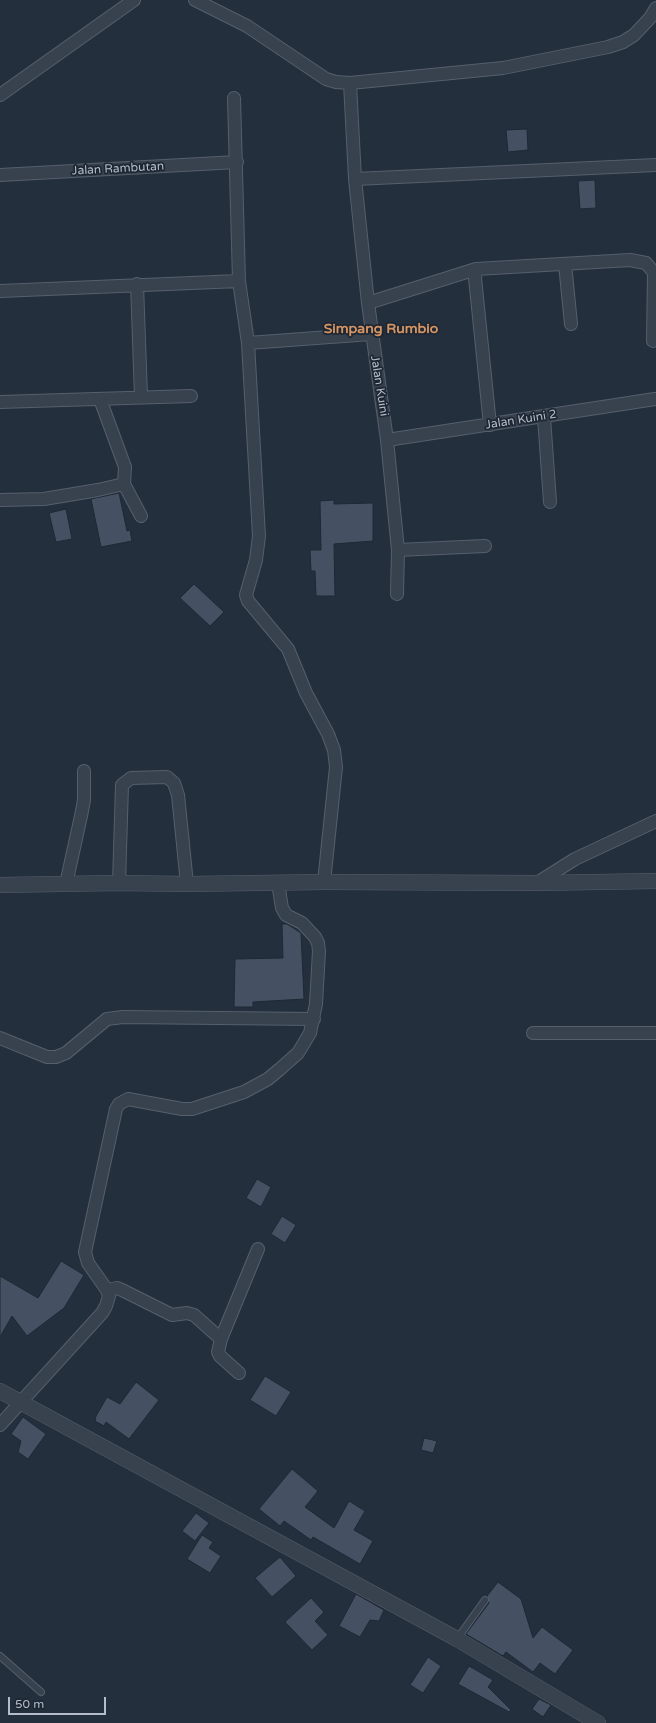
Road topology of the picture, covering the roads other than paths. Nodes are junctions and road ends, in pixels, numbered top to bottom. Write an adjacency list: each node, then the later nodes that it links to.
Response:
1 (134, 0): 5 (street)
2 (195, 0): 4 (street)
3 (656, 8): 4 (street)
4 (350, 83): 10 (street, Jalan Kuini)
5 (0, 95)
6 (234, 98): 7 (street)
7 (237, 162): 9 (street, Jalan Rambutan); 14 (street)
8 (656, 165): 10 (street)
9 (0, 175)
10 (355, 179): 17 (street, Jalan Kuini)
11 (565, 264): 12 (street); 13 (street); 18 (street)
12 (476, 269): 17 (street); 28 (street)
13 (655, 275): 20 (street)
14 (239, 281): 15 (street); 21 (street)
15 (137, 284): 16 (street); 23 (street)
16 (0, 290)
17 (368, 303): 19 (street, Jalan Kuini)
18 (571, 324)
19 (371, 334): 21 (street); 29 (street, Jalan Kuini)
20 (654, 341)
21 (248, 343): 41 (street)
22 (191, 396): 23 (street)
23 (141, 397): 24 (street)
24 (100, 399): 26 (street); 30 (street)
25 (655, 399): 27 (street, Jalan Kuini 2)
26 (0, 402)
27 (544, 417): 28 (street, Jalan Kuini 2); 32 (street)
28 (490, 425): 29 (street, Jalan Kuini 2)
29 (387, 440): 35 (street, Jalan Kuini)
30 (124, 484): 31 (street); 33 (street)
31 (0, 500)
32 (550, 502)
33 (141, 516)
34 (485, 546): 35 (street)
35 (398, 550): 36 (street, Jalan Kuini)
36 (397, 594)
37 (84, 772): 44 (street)
38 (656, 820): 43 (street)
39 (656, 881): 43 (street)
40 (278, 882): 41 (street); 45 (street); 47 (street)
41 (324, 882): 43 (street)
42 (119, 883): 44 (street); 45 (street); 45 (street)
43 (537, 883)
44 (66, 884): 46 (street)
45 (187, 884)
46 (0, 885)
47 (314, 1019): 50 (street); 52 (street)
48 (533, 1033): 49 (street)
49 (656, 1033)
50 (0, 1038)
51 (258, 1249): 53 (street)
52 (107, 1290): 53 (street); 56 (street)
53 (221, 1339): 54 (street)
54 (239, 1373)
55 (0, 1391): 56 (street)
56 (21, 1403): 57 (street); 59 (street)
57 (0, 1425)
58 (485, 1600): 59 (lane)
59 (457, 1639): 62 (street)
60 (0, 1656): 61 (lane)
61 (41, 1692)
62 (598, 1723)

